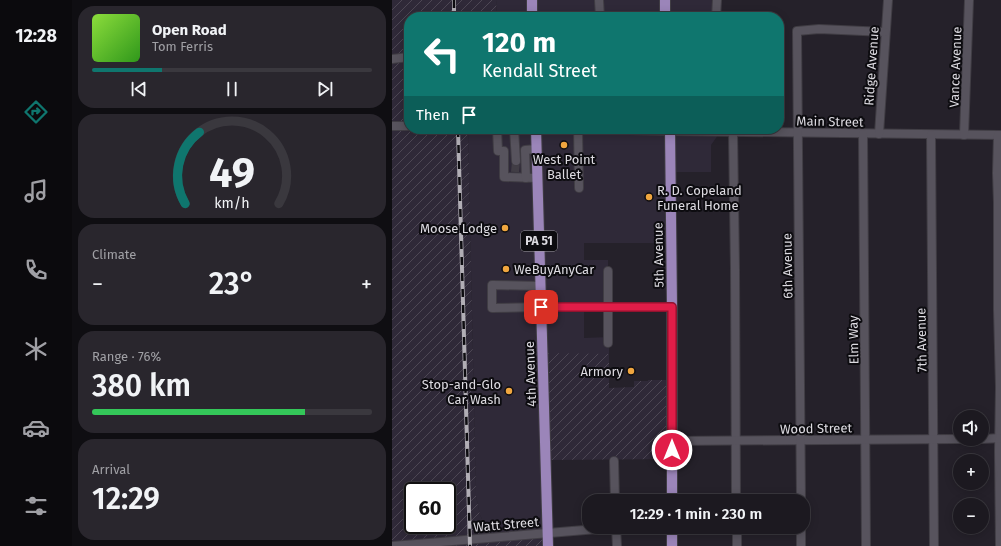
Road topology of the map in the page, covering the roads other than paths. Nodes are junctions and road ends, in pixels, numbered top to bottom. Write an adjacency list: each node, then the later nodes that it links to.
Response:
1 (532, 0): 7 (main road)
2 (599, 0): 8 (street)
3 (665, 0): 9 (main road)
4 (716, 0): 10 (street)
5 (888, 0): 11 (street, Ridge Avenue)
6 (969, 0): 27 (street, Vance Avenue)
7 (532, 12)
8 (600, 12)
9 (665, 12)
10 (716, 12)
11 (885, 32): 17 (street, 6th Avenue); 25 (street, Ridge Avenue)
12 (404, 58): 13 (street)
13 (392, 59)
14 (392, 126): 15 (street)
15 (404, 126)
16 (784, 133): 17 (street, Main Street)
17 (798, 133): 24 (street, Main Street); 48 (street, 6th Avenue)
18 (497, 134): 32 (street)
19 (514, 134): 30 (street)
20 (536, 134): 29 (main road, 4th Avenue / PA 51)
21 (578, 134): 36 (street)
22 (670, 134): 41 (main road, 5th Avenue)
23 (733, 134): 50 (street)
24 (862, 134): 25 (street, Main Street); 44 (street, Elm Way)
25 (878, 134): 26 (street, Main Street)
26 (931, 135): 27 (street, Main Street); 45 (street, 7th Avenue)
27 (964, 135): 28 (street, Main Street)
28 (999, 135): 43 (street)
29 (537, 149): 31 (street); 35 (main road, 4th Avenue / PA 51)
30 (515, 150): 31 (street); 32 (street); 33 (street)
31 (525, 150): 34 (street)
32 (504, 151): 34 (street)
33 (516, 161)
34 (526, 178): 35 (street)
35 (537, 178): 38 (main road, 4th Avenue / PA 51)
36 (579, 188)
37 (608, 271): 40 (street)
38 (540, 286): 39 (main road, 4th Avenue / PA 51); 39 (street)
39 (541, 307): 40 (street); 57 (main road, 4th Avenue / PA 51)
40 (608, 307): 41 (street); 42 (street)
41 (672, 307): 49 (main road, 5th Avenue)
42 (608, 343)
43 (1000, 438): 47 (street); 71 (street)
44 (866, 439): 45 (street, Wood Street); 48 (street, Wood Street); 69 (street, Elm Way)
45 (934, 439): 46 (street, Wood Street); 70 (street, 7th Avenue)
46 (953, 439)
47 (989, 439)
48 (800, 440): 50 (street, Wood Street); 55 (street, 6th Avenue)
49 (672, 441): 50 (street, Wood Street); 53 (main road, 5th Avenue)
50 (736, 441): 54 (street)
51 (614, 461): 52 (street)
52 (615, 494)
53 (672, 494)
54 (736, 494)
55 (801, 494)
56 (582, 530): 57 (street, Watt Street)
57 (548, 533): 62 (street, Watt Street); 64 (main road, 4th Avenue / PA 51)
58 (616, 534): 65 (street)
59 (672, 534): 66 (main road)
60 (737, 534): 67 (street)
61 (801, 534): 68 (street)
62 (452, 543): 63 (street, Watt Street)
63 (392, 546)
64 (548, 546)
65 (617, 546)
66 (672, 546)
67 (737, 546)
68 (801, 546)
69 (866, 546)
70 (934, 546)
71 (1000, 546)

